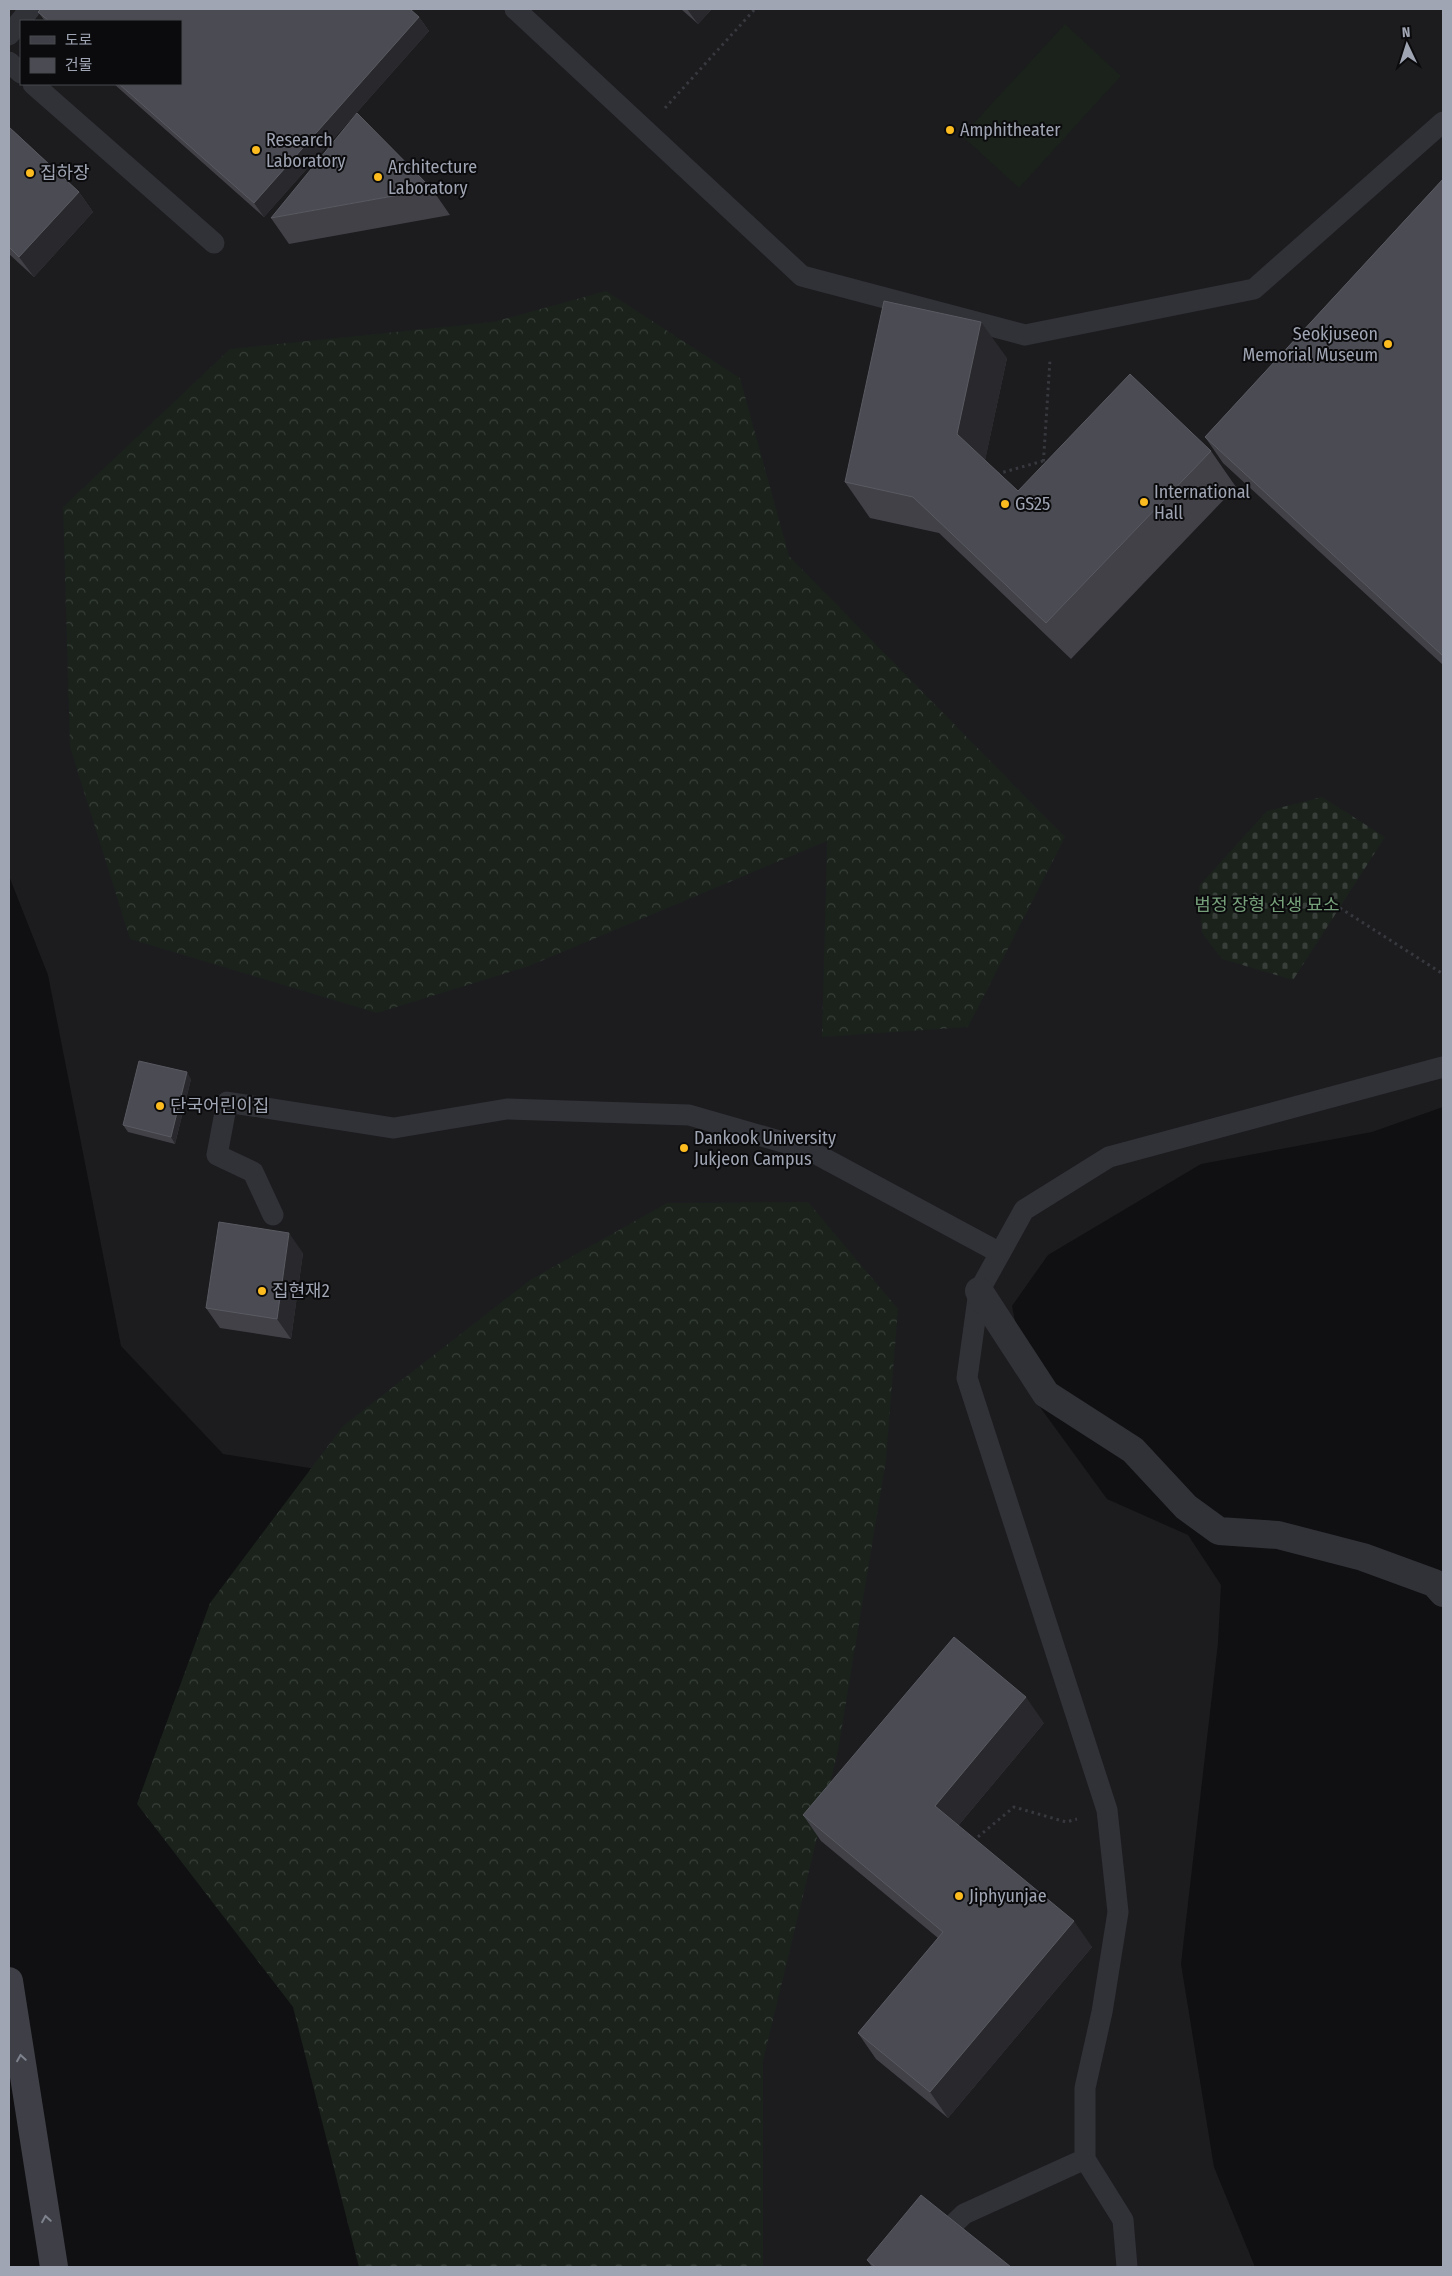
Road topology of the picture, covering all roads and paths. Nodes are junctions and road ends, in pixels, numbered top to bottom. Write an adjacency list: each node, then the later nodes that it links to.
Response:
1 (30, 9): 4 (lane)
2 (515, 9): 11 (lane)
3 (755, 9): 11 (path)
4 (21, 20)
5 (20, 21): 6 (lane)
6 (9, 35)
7 (9, 62): 8 (lane)
8 (20, 72)
9 (34, 85): 12 (lane)
10 (1443, 122): 13 (lane)
11 (645, 130): 13 (lane)
12 (214, 243)
13 (1053, 329): 14 (path)
14 (1043, 461): 15 (path); 16 (path)
15 (1042, 470)
16 (989, 476)
17 (1340, 908): 18 (path)
18 (1443, 974)
19 (1443, 1067): 21 (lane)
20 (273, 1215): 21 (lane)
21 (1000, 1253): 22 (lane)
22 (979, 1291): 23 (street); 24 (lane)
23 (1443, 1593)
24 (1107, 1810): 25 (path); 27 (lane)
25 (969, 1845)
26 (9, 1981): 28 (main road, one-way to 26)
27 (1084, 2159): 29 (lane); 30 (lane)
28 (54, 2267)
29 (915, 2267)
30 (1127, 2267)

